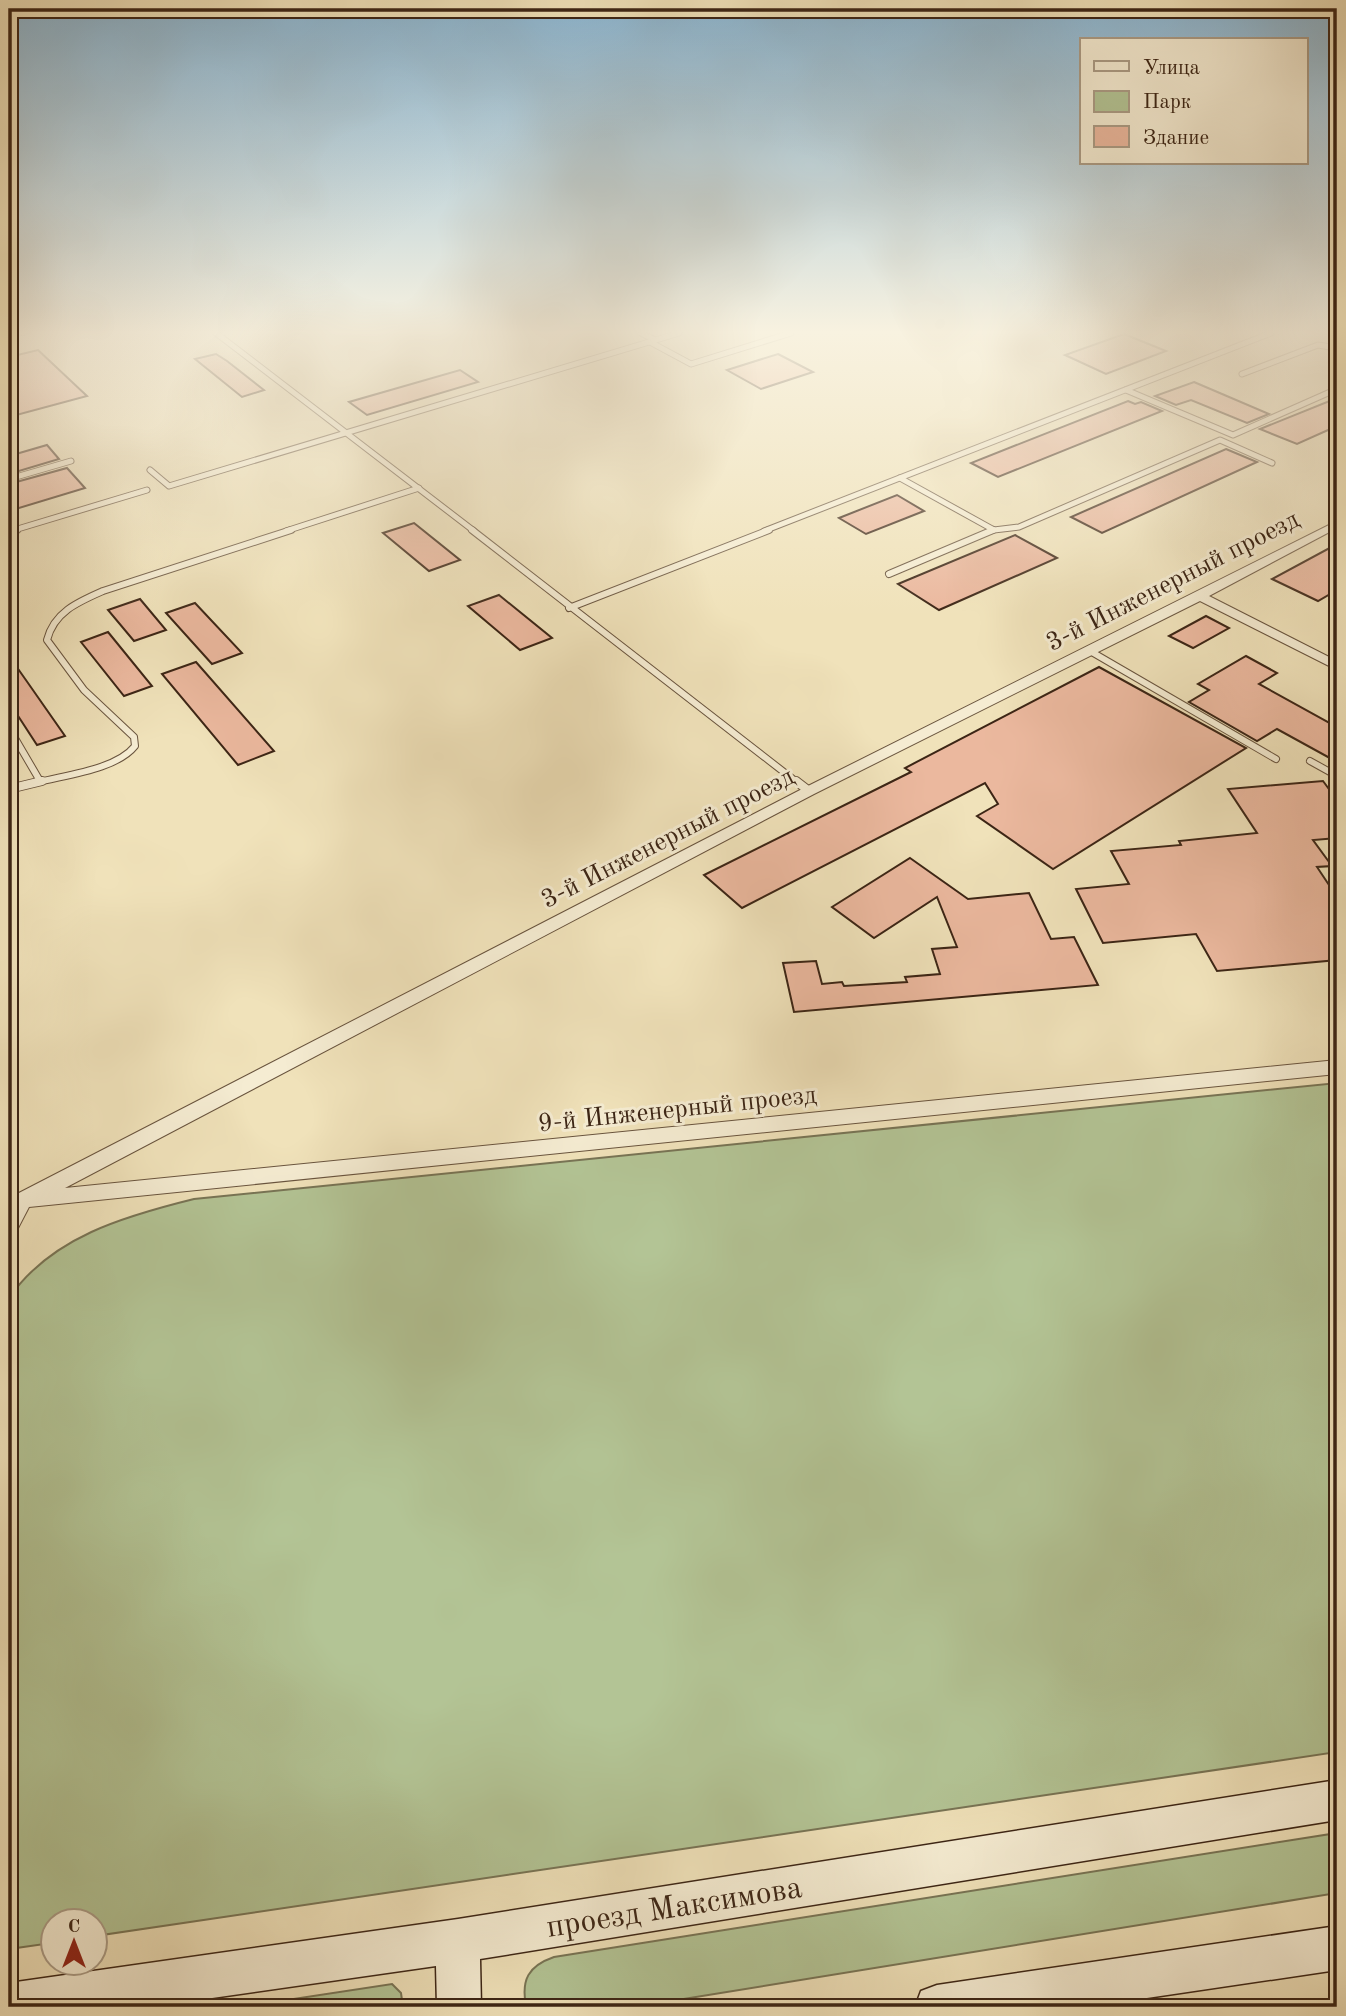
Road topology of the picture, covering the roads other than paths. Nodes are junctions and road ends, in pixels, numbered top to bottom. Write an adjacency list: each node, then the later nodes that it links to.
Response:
1 (341, 427): 6 (lane)
2 (368, 427): 6 (lane)
3 (1031, 427): 10 (lane)
4 (1214, 427): 5 (lane)
5 (1251, 427)
6 (349, 433): 9 (lane); 12 (lane)
7 (71, 461): 11 (lane)
8 (1272, 463): 15 (lane)
9 (150, 470)
10 (900, 478): 15 (lane); 19 (lane)
11 (9, 479)
12 (419, 488): 19 (lane); 26 (lane)
13 (147, 490): 16 (lane)
14 (1337, 524): 18 (street, 3-й Инженерный проезд)
15 (994, 530): 17 (lane)
16 (9, 532)
17 (889, 575)
18 (1200, 596): 20 (street, 3-й Инженерный проезд); 21 (street)
19 (569, 608): 28 (lane)
20 (1090, 651): 23 (lane); 28 (street, 3-й Инженерный проезд)
21 (1337, 666)
22 (9, 728): 26 (lane)
23 (1276, 760)
24 (1310, 761): 25 (lane)
25 (1337, 776)
26 (40, 781): 27 (lane)
27 (9, 789)
28 (809, 791): 30 (street, 3-й Инженерный проезд)
29 (1337, 1067): 30 (street, 9-й Инженерный проезд)
30 (15, 1194): 31 (street)
31 (9, 1226)
32 (1337, 1800): 33 (main road, проезд Максимова)
33 (458, 1941): 35 (main road, проезд Максимова); 36 (main road)
34 (1337, 1948): 37 (main road)
35 (9, 2004)
36 (458, 2007)
37 (937, 2007)

